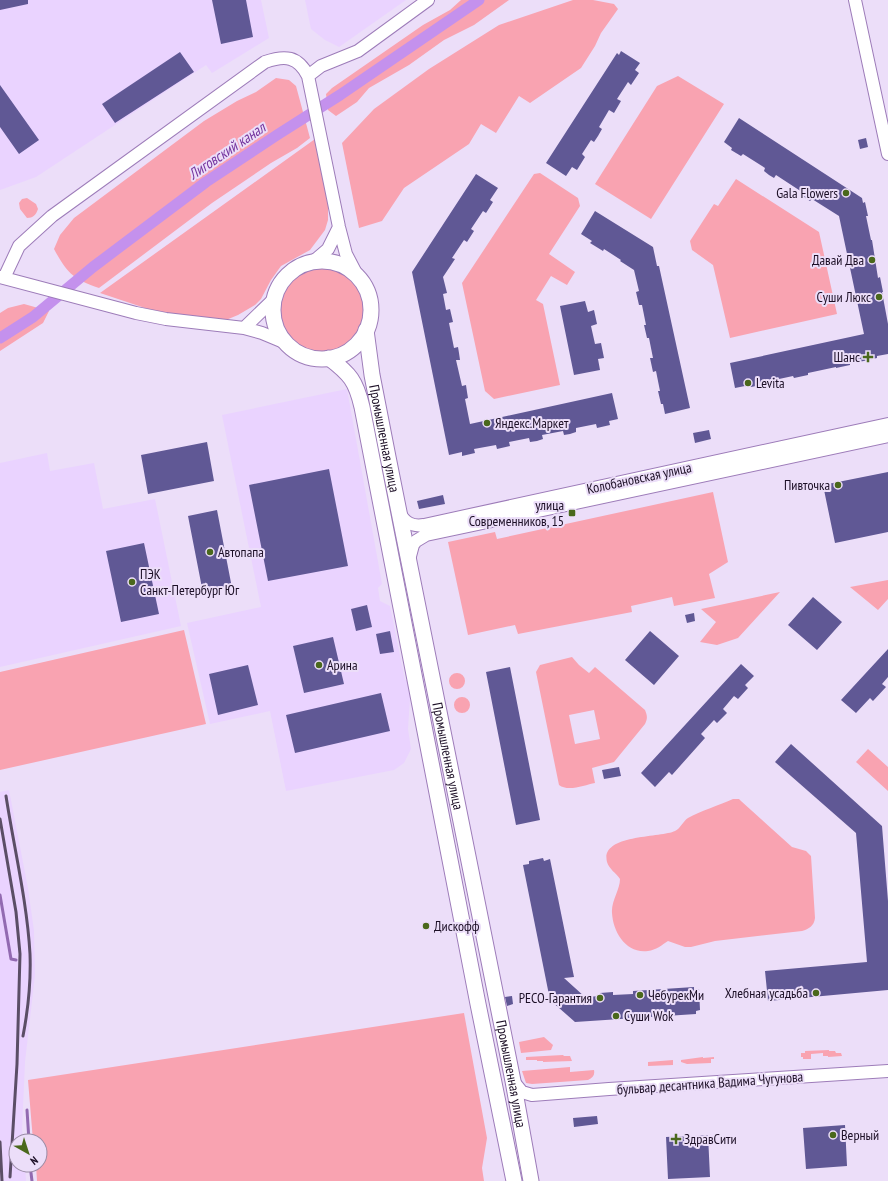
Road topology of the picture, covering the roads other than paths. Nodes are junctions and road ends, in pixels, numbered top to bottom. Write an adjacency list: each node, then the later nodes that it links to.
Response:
1 (428, 0): 3 (street)
2 (855, 0): 4 (street)
3 (308, 76): 5 (street); 8 (street)
4 (888, 154)
5 (338, 228): 6 (street); 7 (street)
6 (314, 261): 7 (street); 9 (street)
7 (358, 276): 11 (street)
8 (2, 277): 10 (street)
9 (274, 299): 10 (street); 12 (street)
10 (244, 328): 12 (street)
11 (366, 330): 13 (street); 16 (street, Промышленная улица)
12 (286, 343): 13 (street)
13 (329, 358): 22 (street, Промышленная улица)
14 (888, 424): 16 (street, Колобановская улица)
15 (888, 436): 17 (street, Колобановская улица)
16 (398, 509): 17 (street, Промышленная улица)
17 (408, 561): 19 (street, Промышленная улица)
18 (888, 1071): 20 (street, бульвар десантника Вадима Чугунова)
19 (513, 1081): 20 (street); 21 (street, Промышленная улица)
20 (532, 1095): 21 (street)
21 (519, 1116): 23 (street, Промышленная улица)
22 (514, 1181)
23 (531, 1181)

